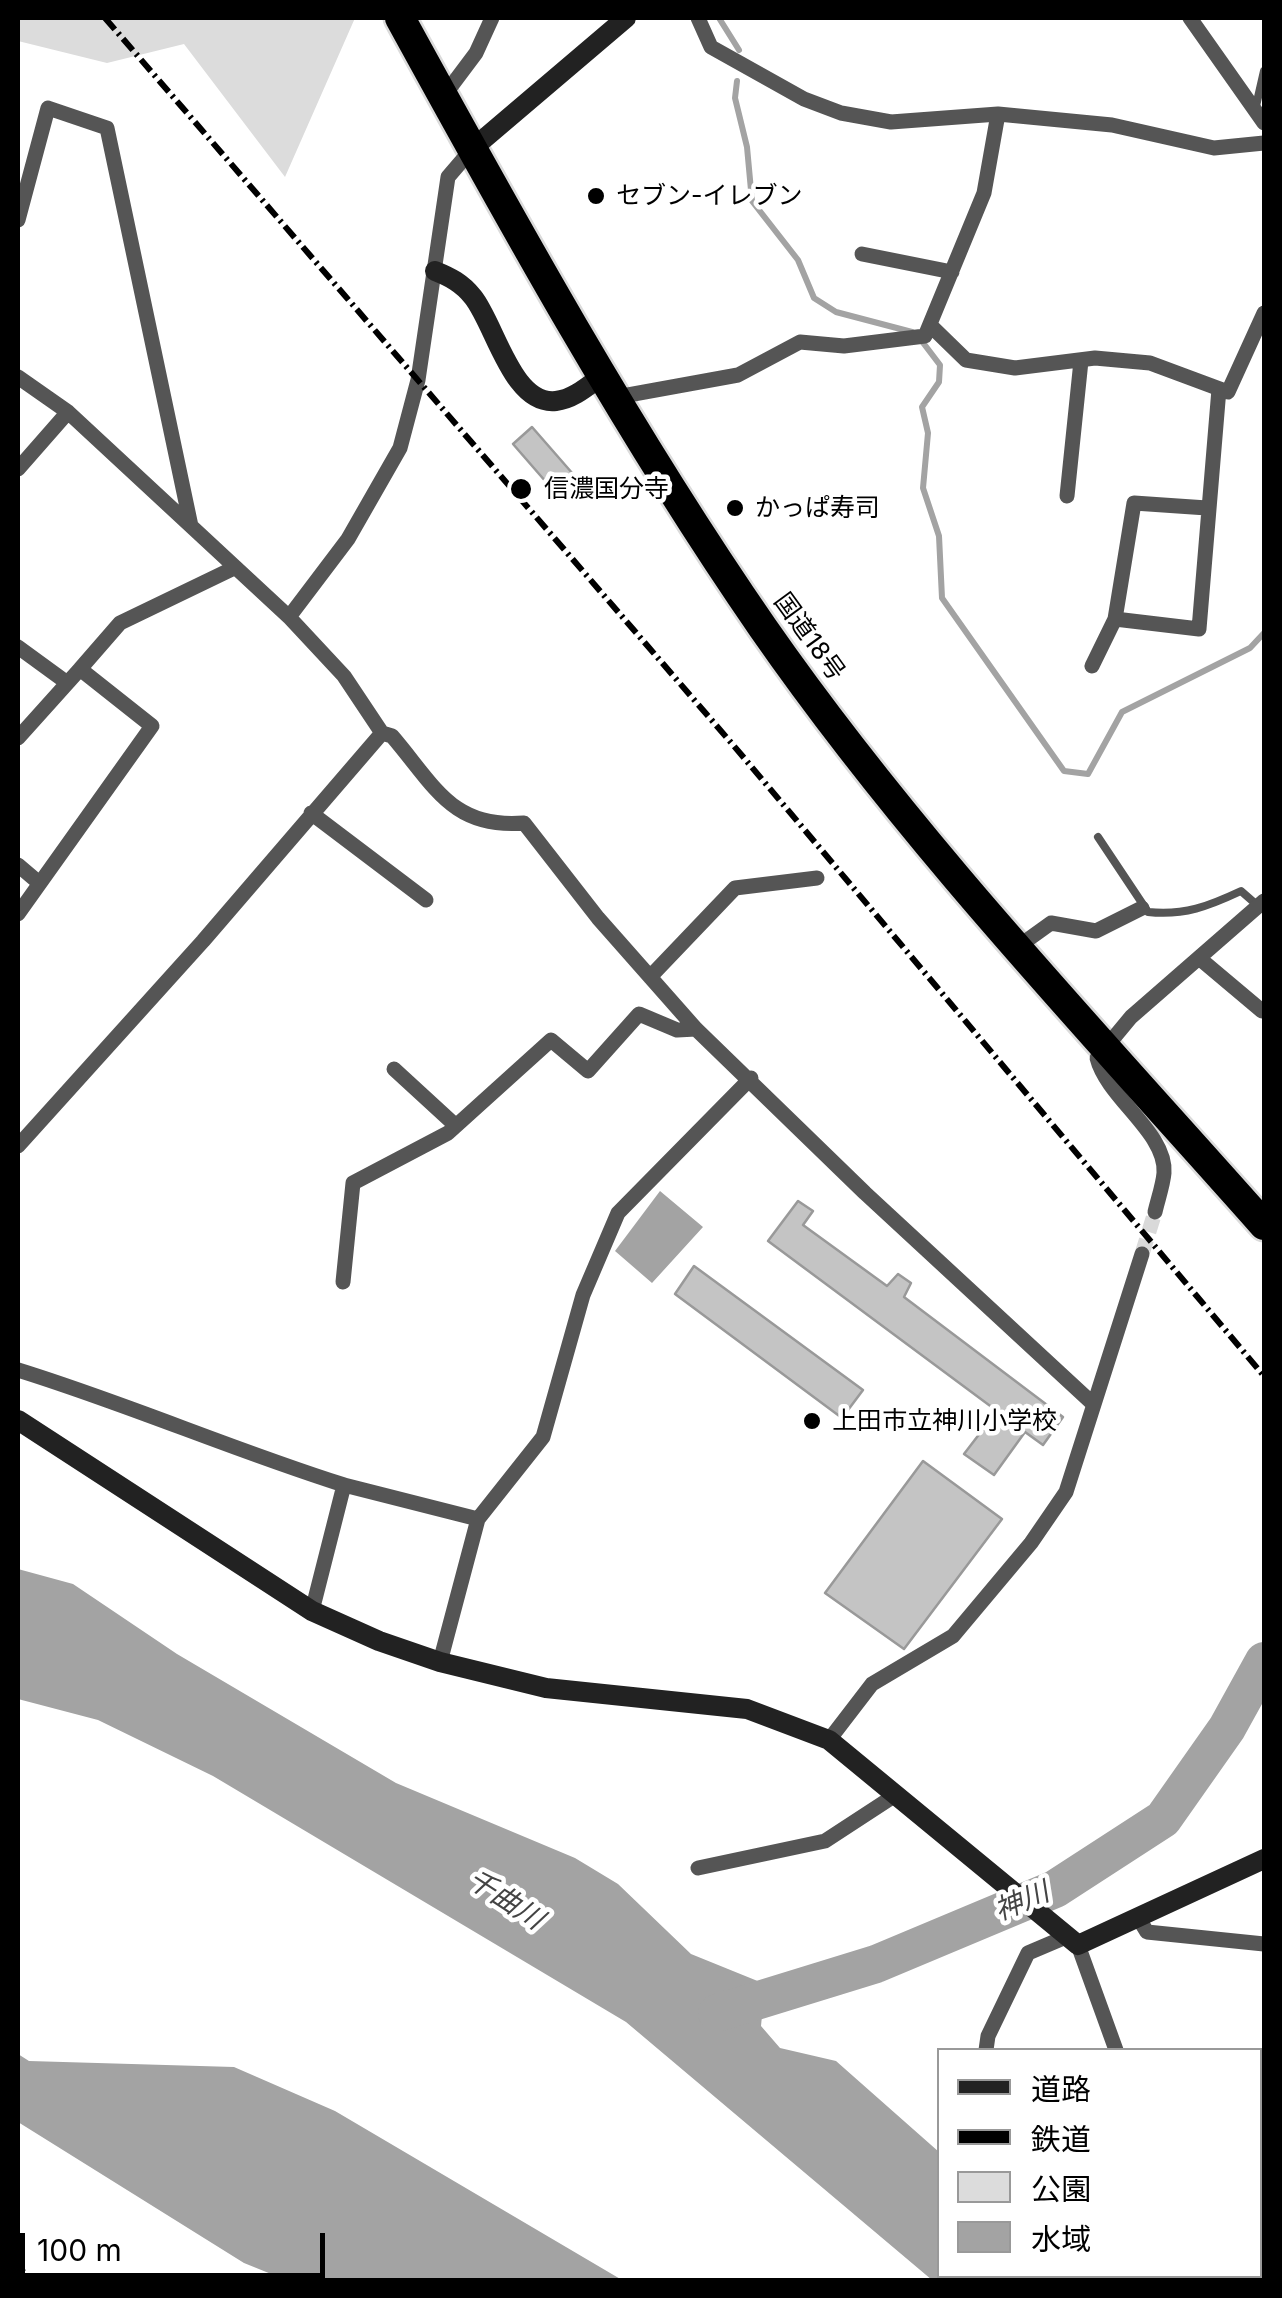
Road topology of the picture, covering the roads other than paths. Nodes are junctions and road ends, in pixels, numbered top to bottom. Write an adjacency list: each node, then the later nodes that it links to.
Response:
1 (400, 18): 7 (highway, 国道18号)
2 (492, 18): 7 (street)
3 (626, 18): 11 (street)
4 (698, 18): 8 (street)
5 (1190, 18): 9 (street)
6 (1264, 71): 9 (lane)
7 (443, 97): 11 (highway, 国道18号)
8 (998, 114): 10 (street); 15 (street)
9 (1260, 116)
10 (1264, 142)
11 (472, 149): 14 (street); 20 (highway, 国道18号)
12 (18, 220): 26 (street)
13 (862, 254): 15 (street)
14 (435, 271): 20 (street); 28 (street)
15 (952, 272): 17 (street)
16 (1264, 313): 21 (street)
17 (930, 325): 18 (street); 20 (street)
18 (1081, 361): 21 (street); 24 (street)
19 (18, 376): 22 (street)
20 (610, 386): 45 (highway, 国道18号)
21 (1219, 389): 25 (street)
22 (68, 412): 23 (street); 26 (street)
23 (18, 469)
24 (1067, 496)
25 (1207, 508): 29 (street); 29 (street)
26 (191, 526): 27 (street)
27 (232, 569): 28 (street); 32 (street)
28 (289, 617): 34 (street)
29 (1115, 619): 31 (street)
30 (18, 647): 33 (street)
31 (1092, 666)
32 (80, 668): 33 (street); 40 (street)
33 (66, 682): 35 (street)
34 (382, 733): 36 (street); 47 (street)
35 (18, 738)
36 (311, 813): 41 (street); 54 (street)
37 (1098, 836): 43 (lane)
38 (18, 866): 40 (street)
39 (817, 878): 47 (street)
40 (38, 882): 44 (street)
41 (426, 900)
42 (1261, 903): 43 (lane); 46 (street)
43 (1142, 908): 45 (street)
44 (18, 914)
45 (1019, 946): 50 (highway, 国道18号)
46 (1199, 958): 48 (street); 50 (street)
47 (650, 976): 49 (street)
48 (1262, 1011)
49 (696, 1029): 52 (street); 53 (street)
50 (1106, 1046): 55 (street); 56 (highway, 国道18号)
51 (394, 1069): 53 (street)
52 (751, 1078): 60 (street); 63 (street)
53 (455, 1125): 58 (street)
54 (18, 1146)
55 (1155, 1212)
56 (1264, 1225)
57 (1142, 1254): 60 (street)
58 (343, 1282)
59 (18, 1370): 62 (street)
60 (1091, 1402): 66 (street)
61 (18, 1420): 64 (street)
62 (344, 1485): 63 (street); 64 (street)
63 (478, 1519): 65 (street)
64 (312, 1611): 65 (street)
65 (440, 1662): 66 (street)
66 (829, 1740): 67 (street)
67 (899, 1796): 69 (street); 71 (street)
68 (1264, 1859): 70 (street)
69 (698, 1868)
70 (1139, 1919): 71 (street); 72 (street)
71 (1073, 1941): 73 (street); 74 (street)
72 (1264, 1944)
73 (986, 2048)
74 (1115, 2048)

